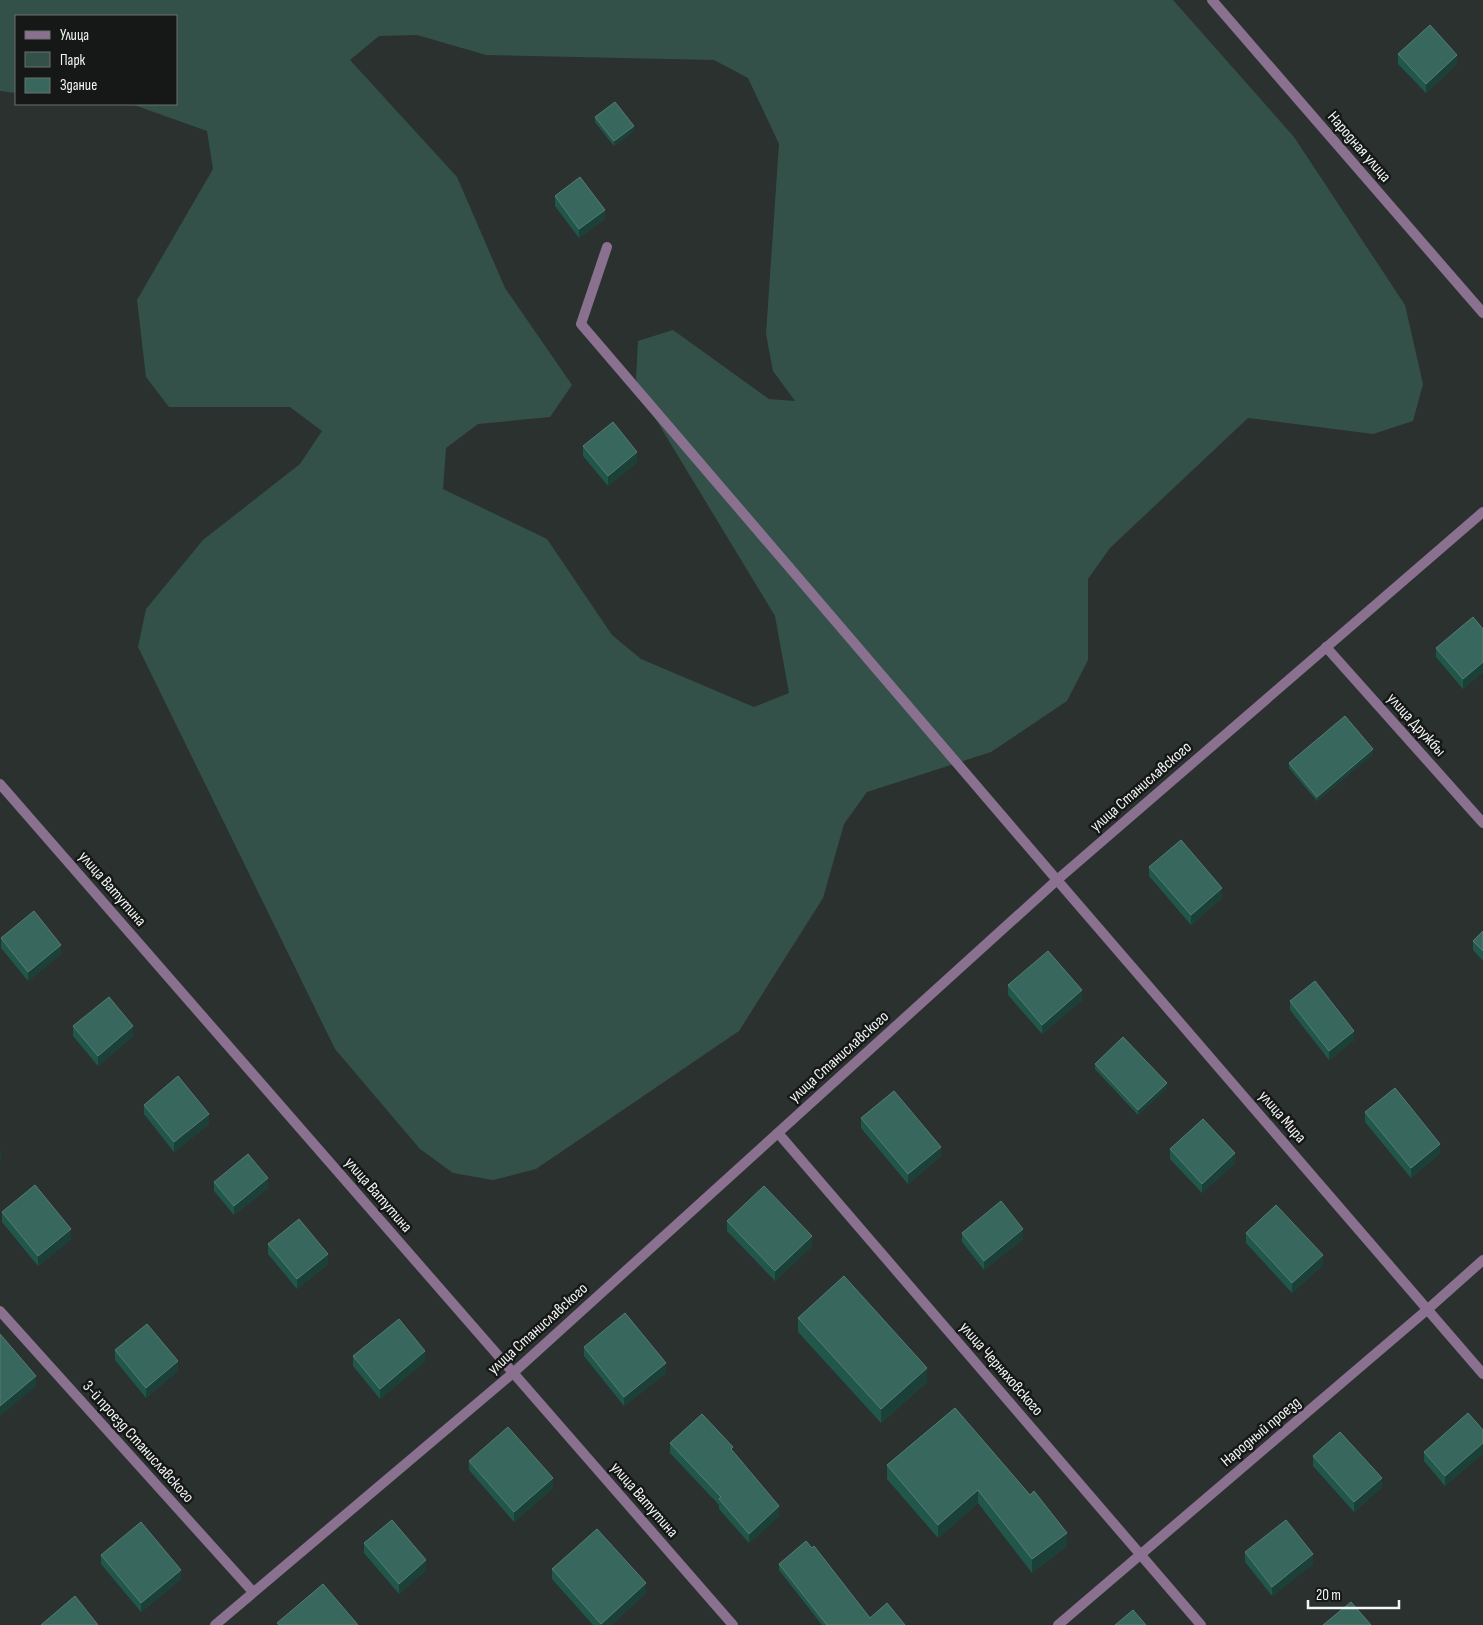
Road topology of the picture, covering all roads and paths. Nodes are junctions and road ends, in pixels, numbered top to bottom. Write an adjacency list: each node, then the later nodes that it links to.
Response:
1 (1212, 0): 3 (street, Народная улица)
2 (607, 247): 8 (street, улица Мира)
3 (1483, 313)
4 (1483, 512): 5 (street, улица Станиславского)
5 (1326, 647): 7 (street, улица Дружбы); 8 (street, улица Станиславского)
6 (0, 784): 13 (street, улица Ватутина)
7 (1483, 823)
8 (1057, 880): 9 (street, улица Станиславского); 11 (street, улица Мира)
9 (778, 1133): 13 (street, улица Станиславского); 15 (street, улица Черняховского)
10 (1483, 1260): 11 (street, Народный проезд)
11 (1428, 1309): 14 (street, улица Мира); 15 (street, Народный проезд)
12 (0, 1311): 16 (street, 3-й проезд Станиславского)
13 (513, 1373): 16 (street, улица Станиславского); 18 (street, улица Ватутина)
14 (1483, 1374)
15 (1141, 1554): 19 (street, Народный проезд); 20 (street, улица Черняховского)
16 (253, 1592): 17 (street, улица Станиславского)
17 (215, 1625)
18 (733, 1625)
19 (1058, 1625)
20 (1201, 1625)

